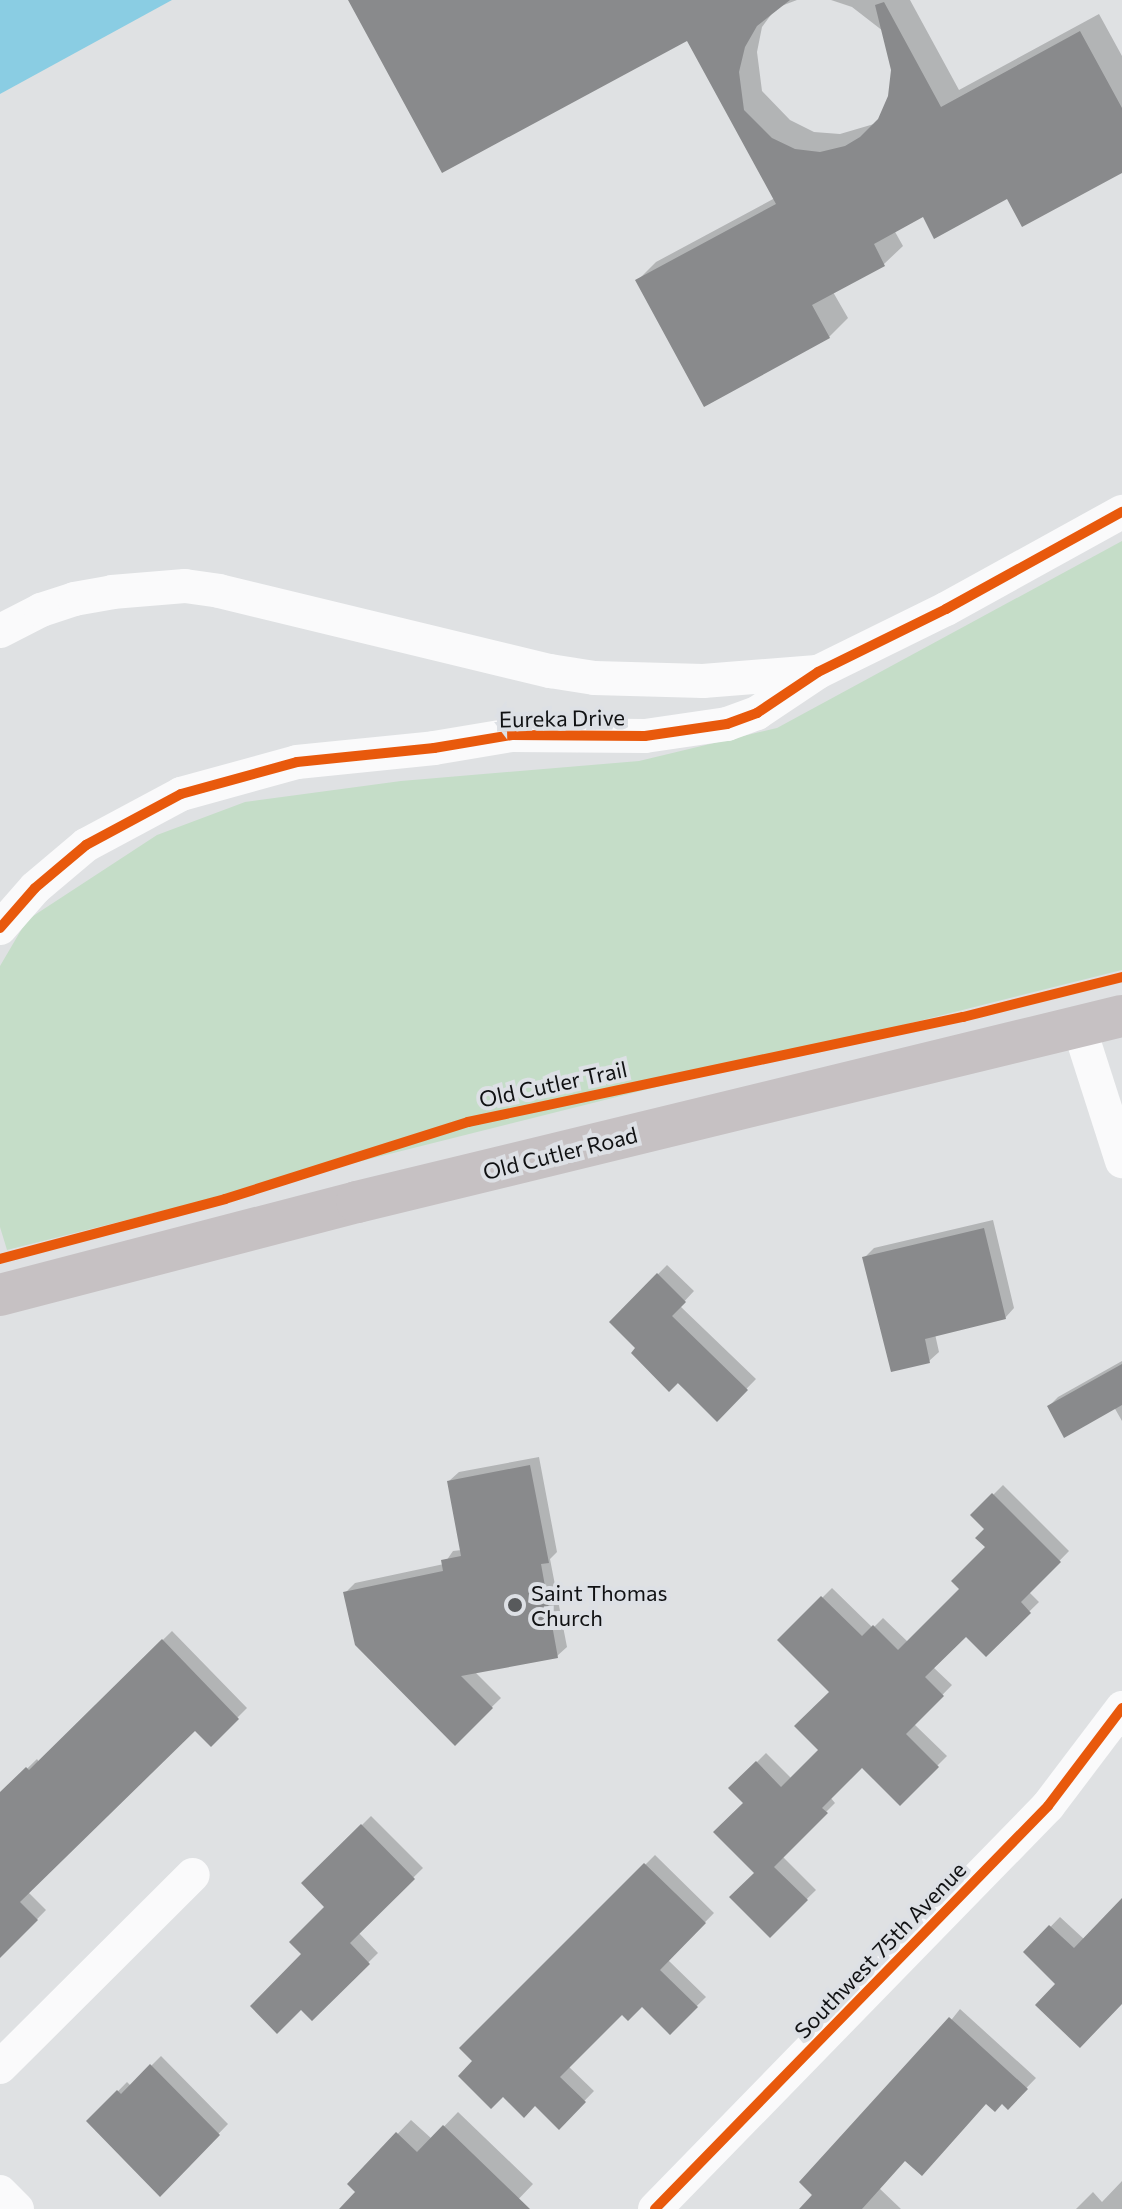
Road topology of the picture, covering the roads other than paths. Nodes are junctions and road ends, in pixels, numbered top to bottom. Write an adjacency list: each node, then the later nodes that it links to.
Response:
1 (1122, 512): 3 (street, Eureka Drive)
2 (0, 631): 4 (street, Eureka Drive)
3 (818, 672): 4 (street, Eureka Drive); 5 (street, Eureka Drive)
4 (594, 678): 5 (street)
5 (603, 737): 6 (street, Eureka Drive)
6 (0, 928)
7 (1122, 1016): 8 (main road, Old Cutler Road)
8 (1079, 1027): 9 (street); 10 (main road, Old Cutler Road)
9 (1122, 1161)
10 (0, 1295)
11 (1122, 1708): 16 (street, Southwest 75th Avenue)
12 (193, 1875): 13 (street)
13 (0, 2067)
14 (0, 2192): 15 (street)
15 (17, 2209)
16 (655, 2209)

